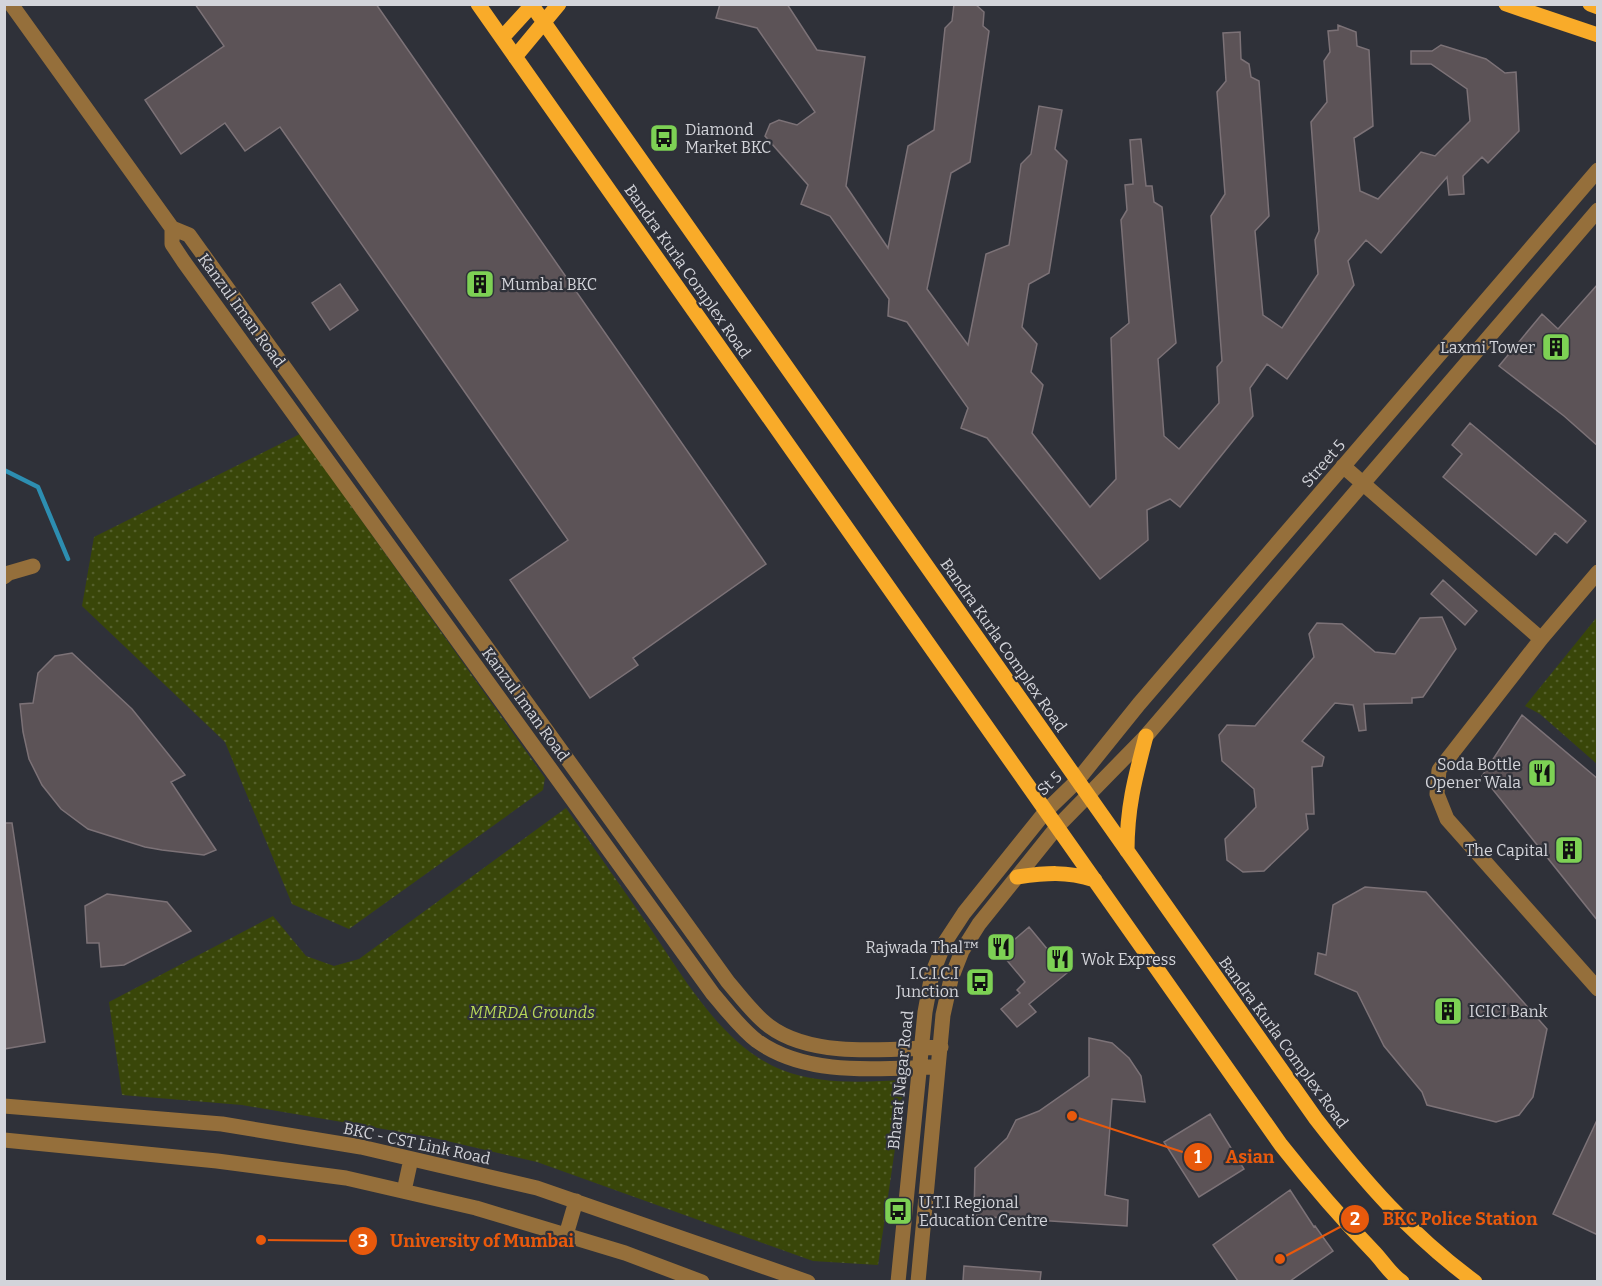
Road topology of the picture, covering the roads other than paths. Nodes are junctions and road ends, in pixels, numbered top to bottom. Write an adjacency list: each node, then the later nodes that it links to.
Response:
1 (11, 4): 14 (street, Kanzul Iman Road)
2 (478, 4): 10 (main road, Bandra Kurla Complex Road)
3 (559, 4): 8 (main road)
4 (1506, 4): 9 (main road)
5 (1590, 4): 7 (main road)
6 (532, 5): 8 (main road, Bandra Kurla Complex Road); 10 (main road)
7 (1598, 7)
8 (543, 22): 11 (main road); 22 (main road, Bandra Kurla Complex Road)
9 (1598, 35)
10 (502, 38): 11 (main road, Bandra Kurla Complex Road)
11 (516, 57): 24 (main road, Bandra Kurla Complex Road)
12 (1598, 170): 15 (street, Street 5)
13 (1598, 210): 16 (street)
14 (172, 228): 31 (street, Kanzul Iman Road); 33 (street, Kanzul Iman Road)
15 (1343, 466): 16 (street); 22 (street, Street 5)
16 (1363, 483): 20 (street); 21 (street)
17 (33, 566): 19 (street)
18 (1598, 572): 20 (street)
19 (4, 577)
20 (1541, 639): 29 (street)
21 (1146, 736): 23 (street); 26 (main road)
22 (1077, 781): 23 (main road, Bandra Kurla Complex Road); 24 (street, St 5)
23 (1089, 797): 25 (street); 26 (main road, Bandra Kurla Complex Road)
24 (1046, 811): 25 (main road, Bandra Kurla Complex Road); 31 (street, Bharat Nagar Road)
25 (1057, 827): 27 (street); 28 (main road, Bandra Kurla Complex Road)
26 (1127, 851): 45 (main road, Bandra Kurla Complex Road)
27 (1017, 877): 28 (main road); 30 (street)
28 (1095, 880): 44 (main road, Bandra Kurla Complex Road)
29 (1598, 989)
30 (941, 1047): 31 (street, Kanzul Iman Road); 32 (street)
31 (921, 1048): 33 (street, Bharat Nagar Road)
32 (939, 1066): 33 (street, Kanzul Iman Road); 43 (street)
33 (920, 1067): 42 (street, Bharat Nagar Road)
34 (4, 1106): 36 (street, BKC - CST Link Road)
35 (4, 1140): 37 (street)
36 (411, 1159): 37 (street); 38 (street, BKC - CST Link Road)
37 (404, 1191): 39 (street)
38 (576, 1202): 39 (street); 41 (street, BKC - CST Link Road)
39 (566, 1235): 40 (street)
40 (702, 1281)
41 (808, 1281)
42 (898, 1281)
43 (918, 1281)
44 (1402, 1281)
45 (1475, 1281)

